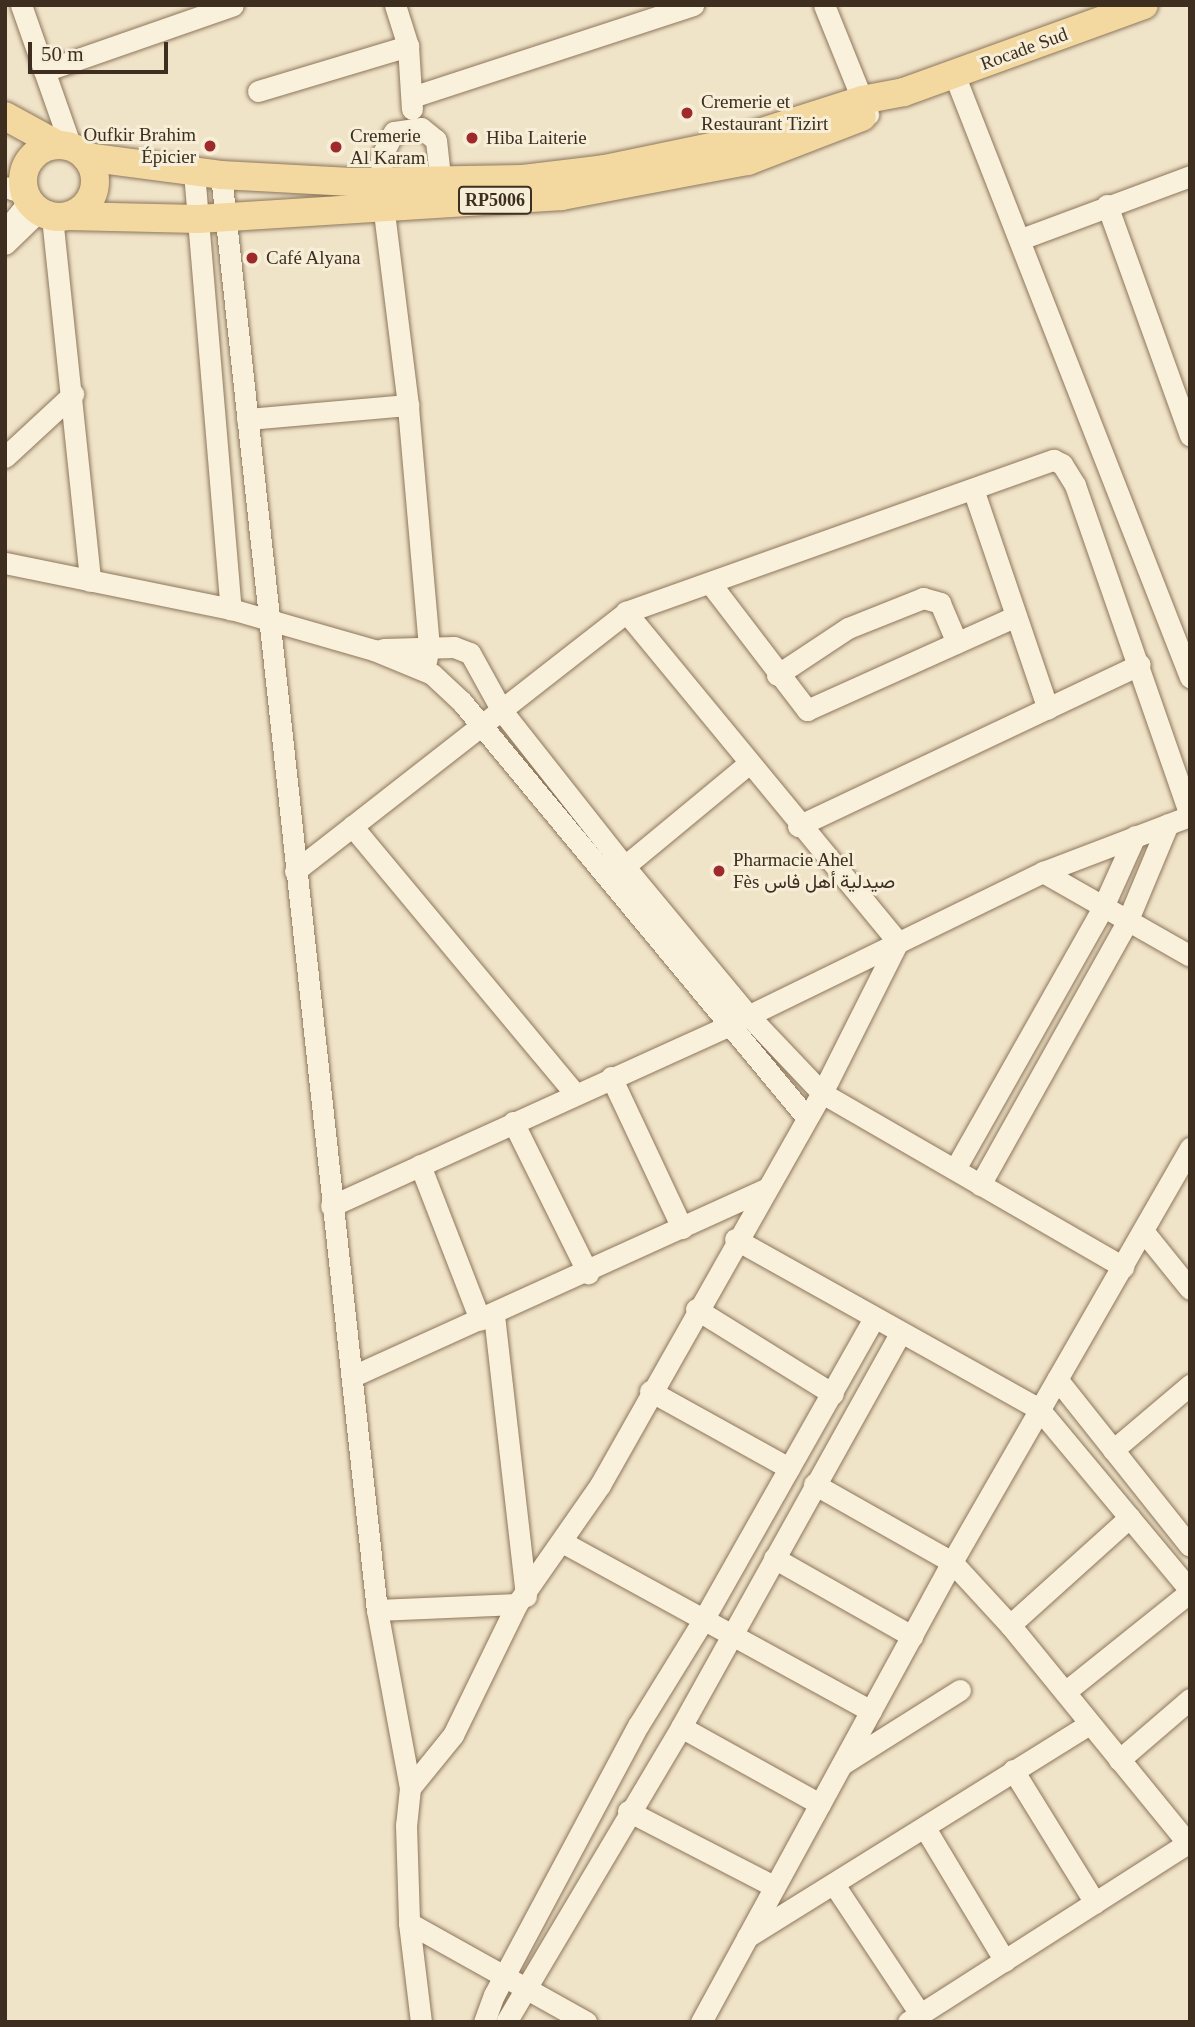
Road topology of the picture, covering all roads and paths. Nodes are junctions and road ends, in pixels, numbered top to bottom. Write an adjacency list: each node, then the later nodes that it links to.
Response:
1 (21, 5): 8 (street)
2 (233, 5): 8 (street)
3 (395, 5): 7 (street)
4 (693, 5): 11 (street)
5 (824, 5): 12 (street)
6 (1144, 5): 9 (main road, Rocade Sud / RP5006)
7 (408, 46): 10 (street); 11 (street)
8 (44, 71): 15 (street)
9 (954, 74): 12 (main road, Rocade Sud / RP5006); 24 (street)
10 (258, 91)
11 (412, 97): 14 (street)
12 (865, 107): 18 (main road, RP5006)
13 (5, 116): 15 (main road, RP5006)
14 (412, 127): 18 (street); 19 (street)
15 (72, 149): 16 (main road, RP5006); 20 (main road); 20 (main road)
16 (207, 174): 19 (main road, RP5006); 22 (street)
17 (1190, 176): 21 (street)
18 (442, 191): 19 (main road, RP5006)
19 (382, 193): 22 (main road, RP5006); 27 (street)
20 (31, 196): 22 (main road, RP5006); 23 (street); 25 (street); 26 (street)
21 (1107, 205): 24 (street); 29 (street)
22 (211, 217): 28 (street); 35 (street)
23 (5, 231)
24 (1021, 239): 45 (street)
25 (5, 244)
26 (73, 394): 30 (street); 33 (street)
27 (408, 405): 28 (street); 40 (street)
28 (247, 419): 38 (street)
29 (1190, 435)
30 (5, 457)
31 (973, 489): 34 (street); 37 (street); 42 (street)
32 (5, 563): 33 (street)
33 (90, 581): 35 (street)
34 (710, 583): 36 (street); 44 (street)
35 (231, 609): 38 (street)
36 (626, 612): 47 (street); 49 (street)
37 (1016, 616): 39 (street); 46 (street)
38 (268, 621): 41 (street); 56 (street)
39 (957, 643): 44 (street); 44 (street)
40 (429, 647): 41 (street); 43 (street); 47 (street)
41 (374, 650): 43 (street)
42 (1140, 664): 46 (street); 50 (street)
43 (424, 670): 48 (street)
44 (777, 675)
45 (1190, 677)
46 (1048, 709): 53 (street)
47 (502, 710): 48 (street); 55 (street)
48 (480, 726): 52 (street); 58 (street)
49 (748, 764): 53 (street); 55 (street)
50 (1190, 815): 51 (street)
51 (1168, 824): 54 (street); 60 (street)
52 (352, 826): 56 (street); 67 (street)
53 (798, 826): 61 (street)
54 (1135, 836): 57 (street); 59 (street)
55 (625, 867): 58 (street); 63 (street)
56 (295, 871): 75 (street)
57 (1043, 872): 59 (street); 61 (street)
58 (607, 881): 64 (street)
59 (1102, 909): 60 (street); 72 (street)
60 (1127, 922): 62 (street); 73 (street)
61 (898, 942): 63 (street); 66 (street)
62 (1190, 956)
63 (748, 1015): 64 (street); 66 (street)
64 (727, 1026): 65 (street); 68 (street)
65 (611, 1077): 67 (street); 76 (street)
66 (822, 1093): 68 (street); 72 (street)
67 (575, 1094): 69 (street)
68 (807, 1118): 74 (street)
69 (513, 1122): 71 (street); 80 (street)
70 (1190, 1148): 77 (street)
71 (420, 1165): 75 (street); 83 (street)
72 (955, 1169): 73 (street)
73 (980, 1185): 79 (street)
74 (765, 1189): 76 (street); 78 (street)
75 (331, 1206): 86 (street)
76 (682, 1228): 80 (street)
77 (1144, 1232): 79 (street); 81 (street)
78 (735, 1239): 82 (street); 84 (street)
79 (1123, 1267): 87 (street)
80 (588, 1273): 83 (street)
81 (1190, 1289)
82 (696, 1309): 89 (street); 90 (street)
83 (487, 1318): 86 (street); 101 (street)
84 (873, 1320): 85 (street); 90 (street)
85 (900, 1335): 91 (street); 94 (street)
86 (353, 1376): 102 (street)
87 (1057, 1379): 91 (street); 92 (street)
88 (1190, 1385): 92 (street)
89 (650, 1391): 93 (street); 96 (street)
90 (833, 1394): 93 (street)
91 (1039, 1409): 95 (street); 99 (street)
92 (1112, 1450): 97 (street)
93 (789, 1468): 103 (street)
94 (814, 1484): 98 (street); 99 (street)
95 (1130, 1517): 100 (street); 104 (street)
96 (564, 1543): 101 (street); 103 (street)
97 (1189, 1543)
98 (774, 1558): 105 (street); 106 (street)
99 (952, 1562): 104 (street); 105 (street)
100 (1190, 1591): 108 (street)
101 (522, 1600): 102 (street); 116 (street)
102 (377, 1610): 116 (street)
103 (702, 1622): 106 (street); 127 (street)
104 (1010, 1625): 108 (street)
105 (912, 1636): 110 (street)
106 (731, 1637): 110 (street); 112 (street)
107 (961, 1690): 114 (street)
108 (1065, 1692): 111 (street)
109 (1190, 1699): 113 (street)
110 (871, 1711): 114 (street)
111 (1089, 1724): 113 (street); 115 (street)
112 (681, 1727): 117 (street); 118 (street)
113 (1119, 1760): 120 (street)
114 (842, 1764): 117 (street)
115 (1013, 1770): 119 (street); 123 (street)
116 (410, 1788): 124 (street)
117 (820, 1804): 122 (street)
118 (628, 1811): 122 (street); 128 (street)
119 (925, 1828): 121 (street); 126 (street)
120 (1189, 1843): 123 (street)
121 (835, 1886): 125 (street); 129 (street)
122 (775, 1887): 125 (street)
123 (1096, 1903): 126 (street)
124 (409, 1923): 127 (street); 130 (street)
125 (747, 1937): 134 (street)
126 (1004, 1961): 129 (street)
127 (505, 1974): 128 (street); 131 (street)
128 (524, 1985): 132 (street); 133 (street)
129 (914, 2018)
130 (421, 2022)
131 (484, 2022)
132 (506, 2022)
133 (586, 2022)
134 (701, 2022)

